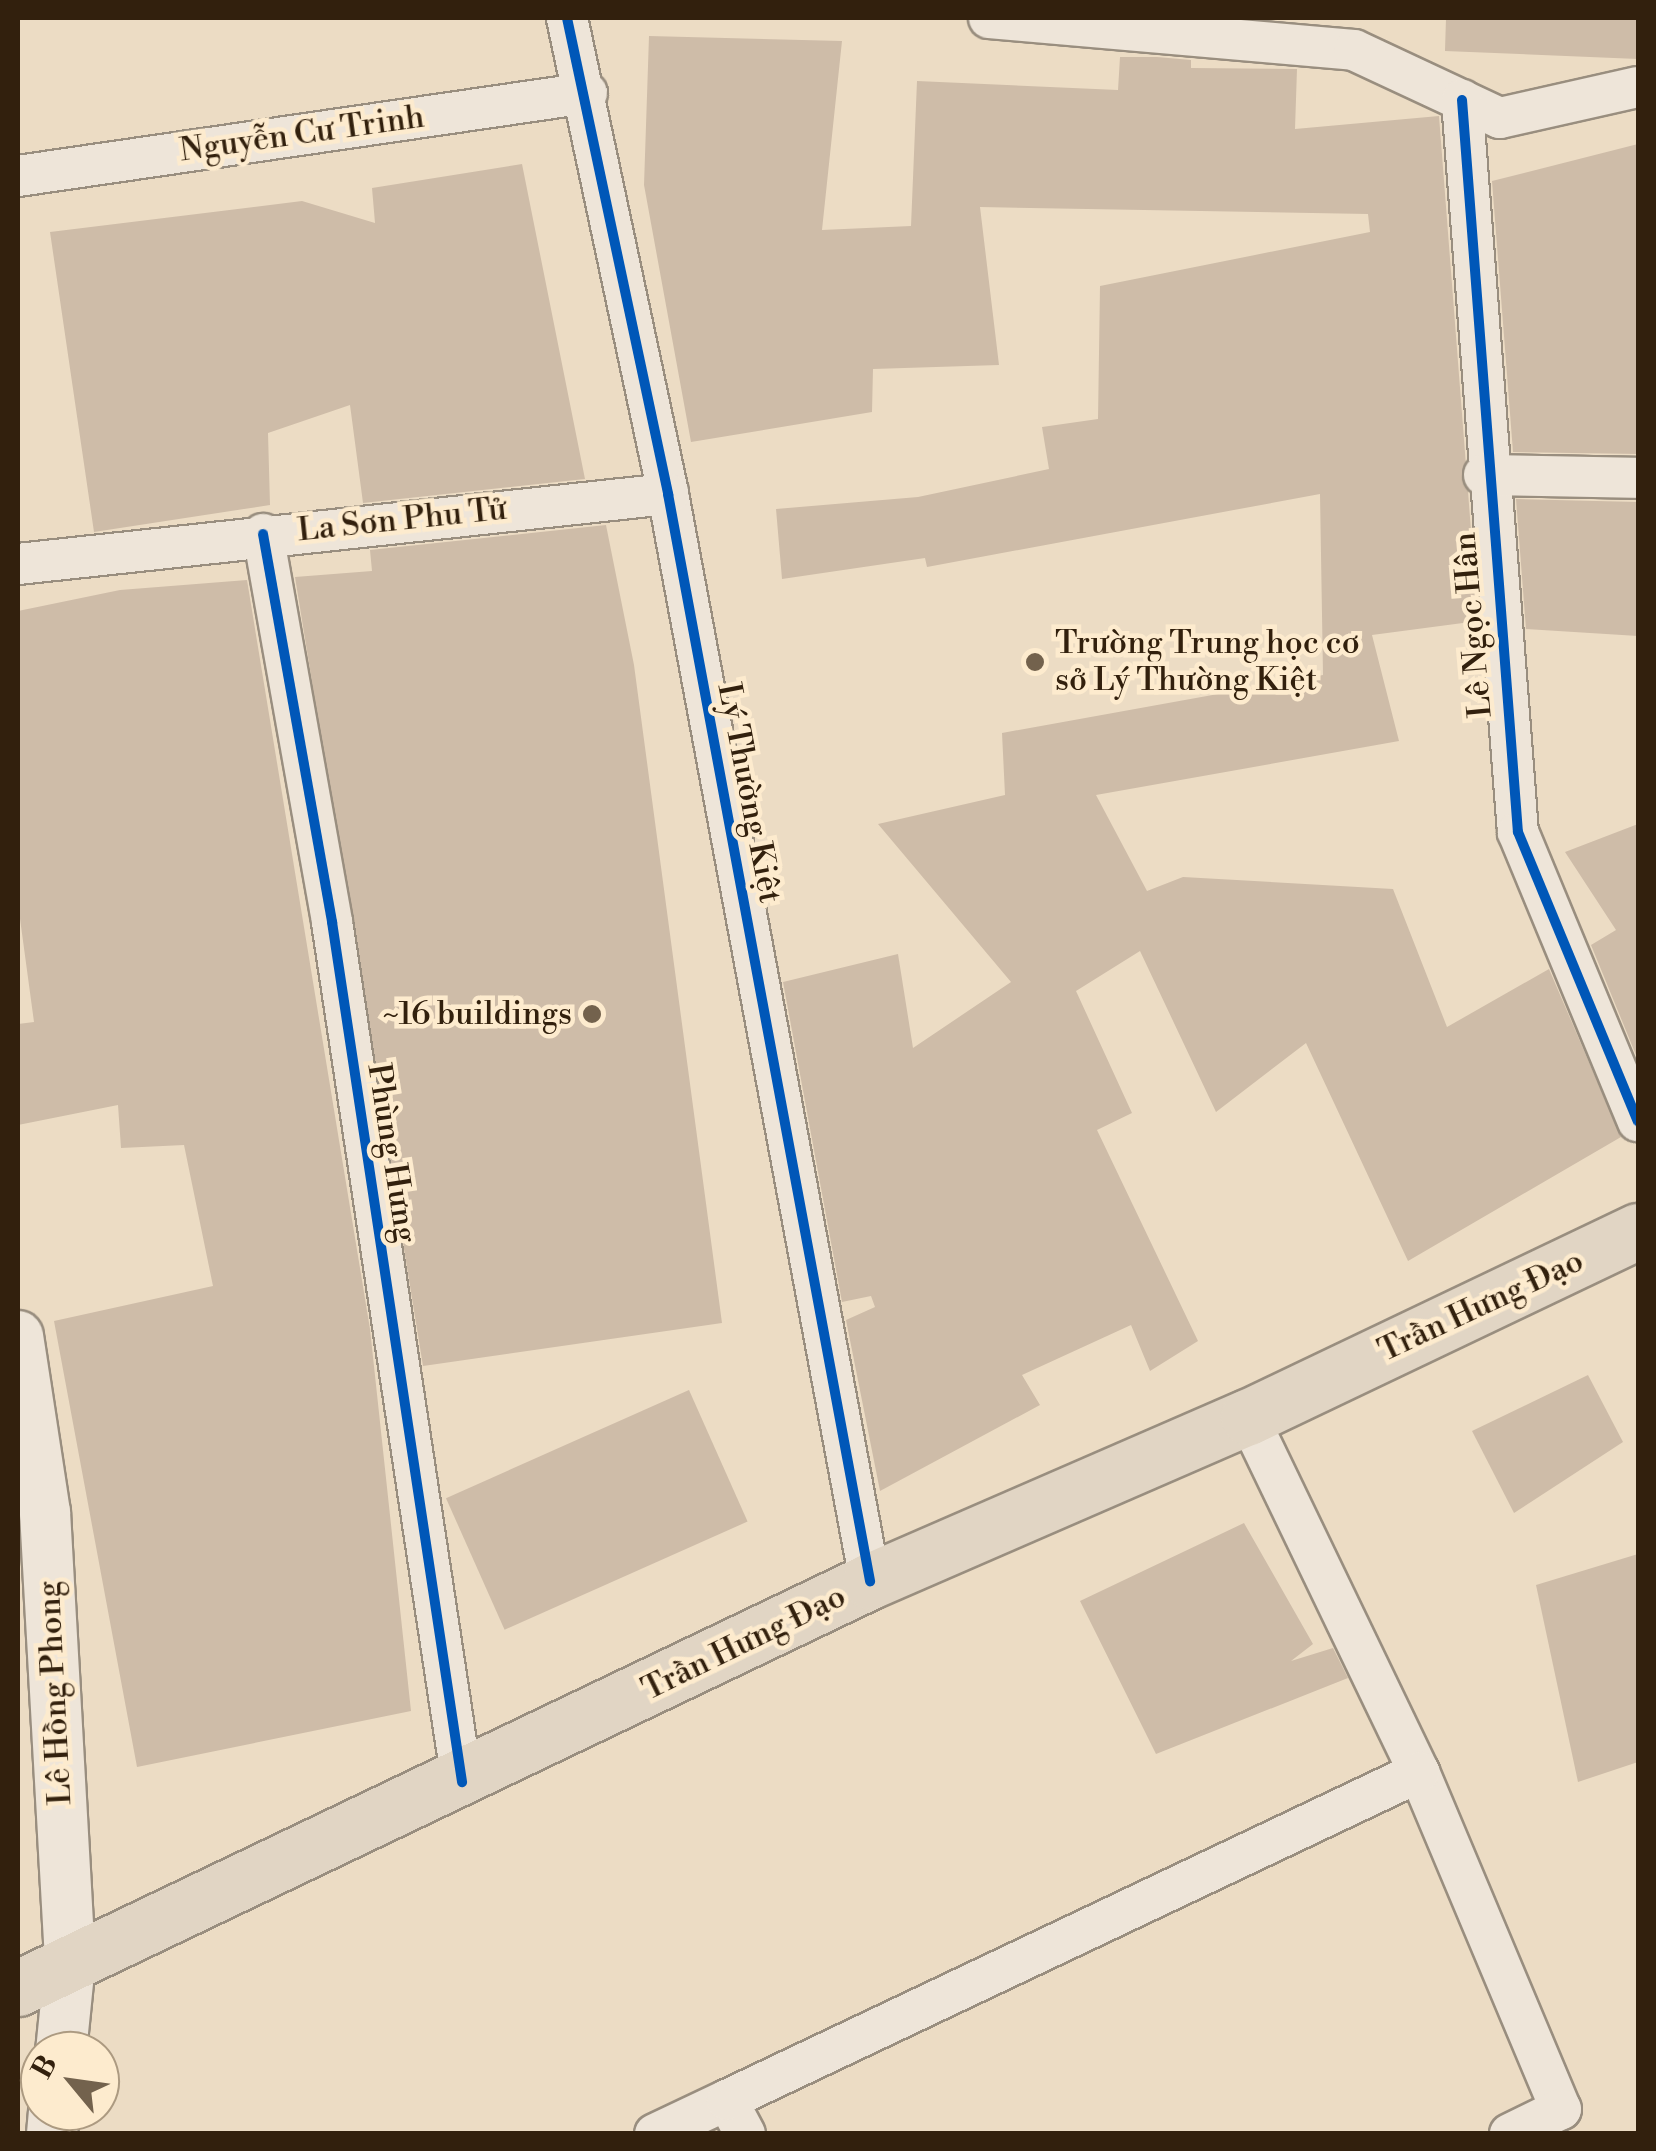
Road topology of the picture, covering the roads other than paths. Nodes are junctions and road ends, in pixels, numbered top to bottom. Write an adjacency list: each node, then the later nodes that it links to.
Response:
1 (567, 18): 4 (street, Lý Thường Kiệt)
2 (990, 18): 5 (street)
3 (1638, 87): 5 (street)
4 (587, 92): 6 (street, Nguyễn Cư Trinh); 9 (street, Lý Thường Kiệt)
5 (1462, 100): 7 (street, Lê Ngọc Hân)
6 (18, 176)
7 (1484, 475): 8 (street); 12 (street, Lê Ngọc Hân)
8 (1638, 478)
9 (668, 494): 10 (street, La Sơn Phu Tử); 17 (street, Lý Thường Kiệt)
10 (263, 534): 11 (street, La Sơn Phu Tử); 19 (street, Phùng Hưng)
11 (18, 564)
12 (1638, 1121)
13 (1638, 1231): 15 (highway, Trần Hưng Đạo)
14 (18, 1336): 16 (street, Lê Hồng Phong)
15 (1248, 1417): 17 (highway, Trần Hưng Đạo); 18 (street)
16 (32, 1515): 20 (street, Lê Hồng Phong)
17 (870, 1581): 19 (highway, Trần Hưng Đạo)
18 (1419, 1772): 23 (street); 24 (street)
19 (462, 1782): 20 (highway, Trần Hưng Đạo)
20 (70, 1963): 21 (highway, Trần Hưng Đạo); 22 (street, Lê Hồng Phong)
21 (18, 1988)
22 (63, 2031)
23 (736, 2117): 25 (street)
24 (1565, 2122): 26 (street)
25 (655, 2134)
26 (1510, 2134)

